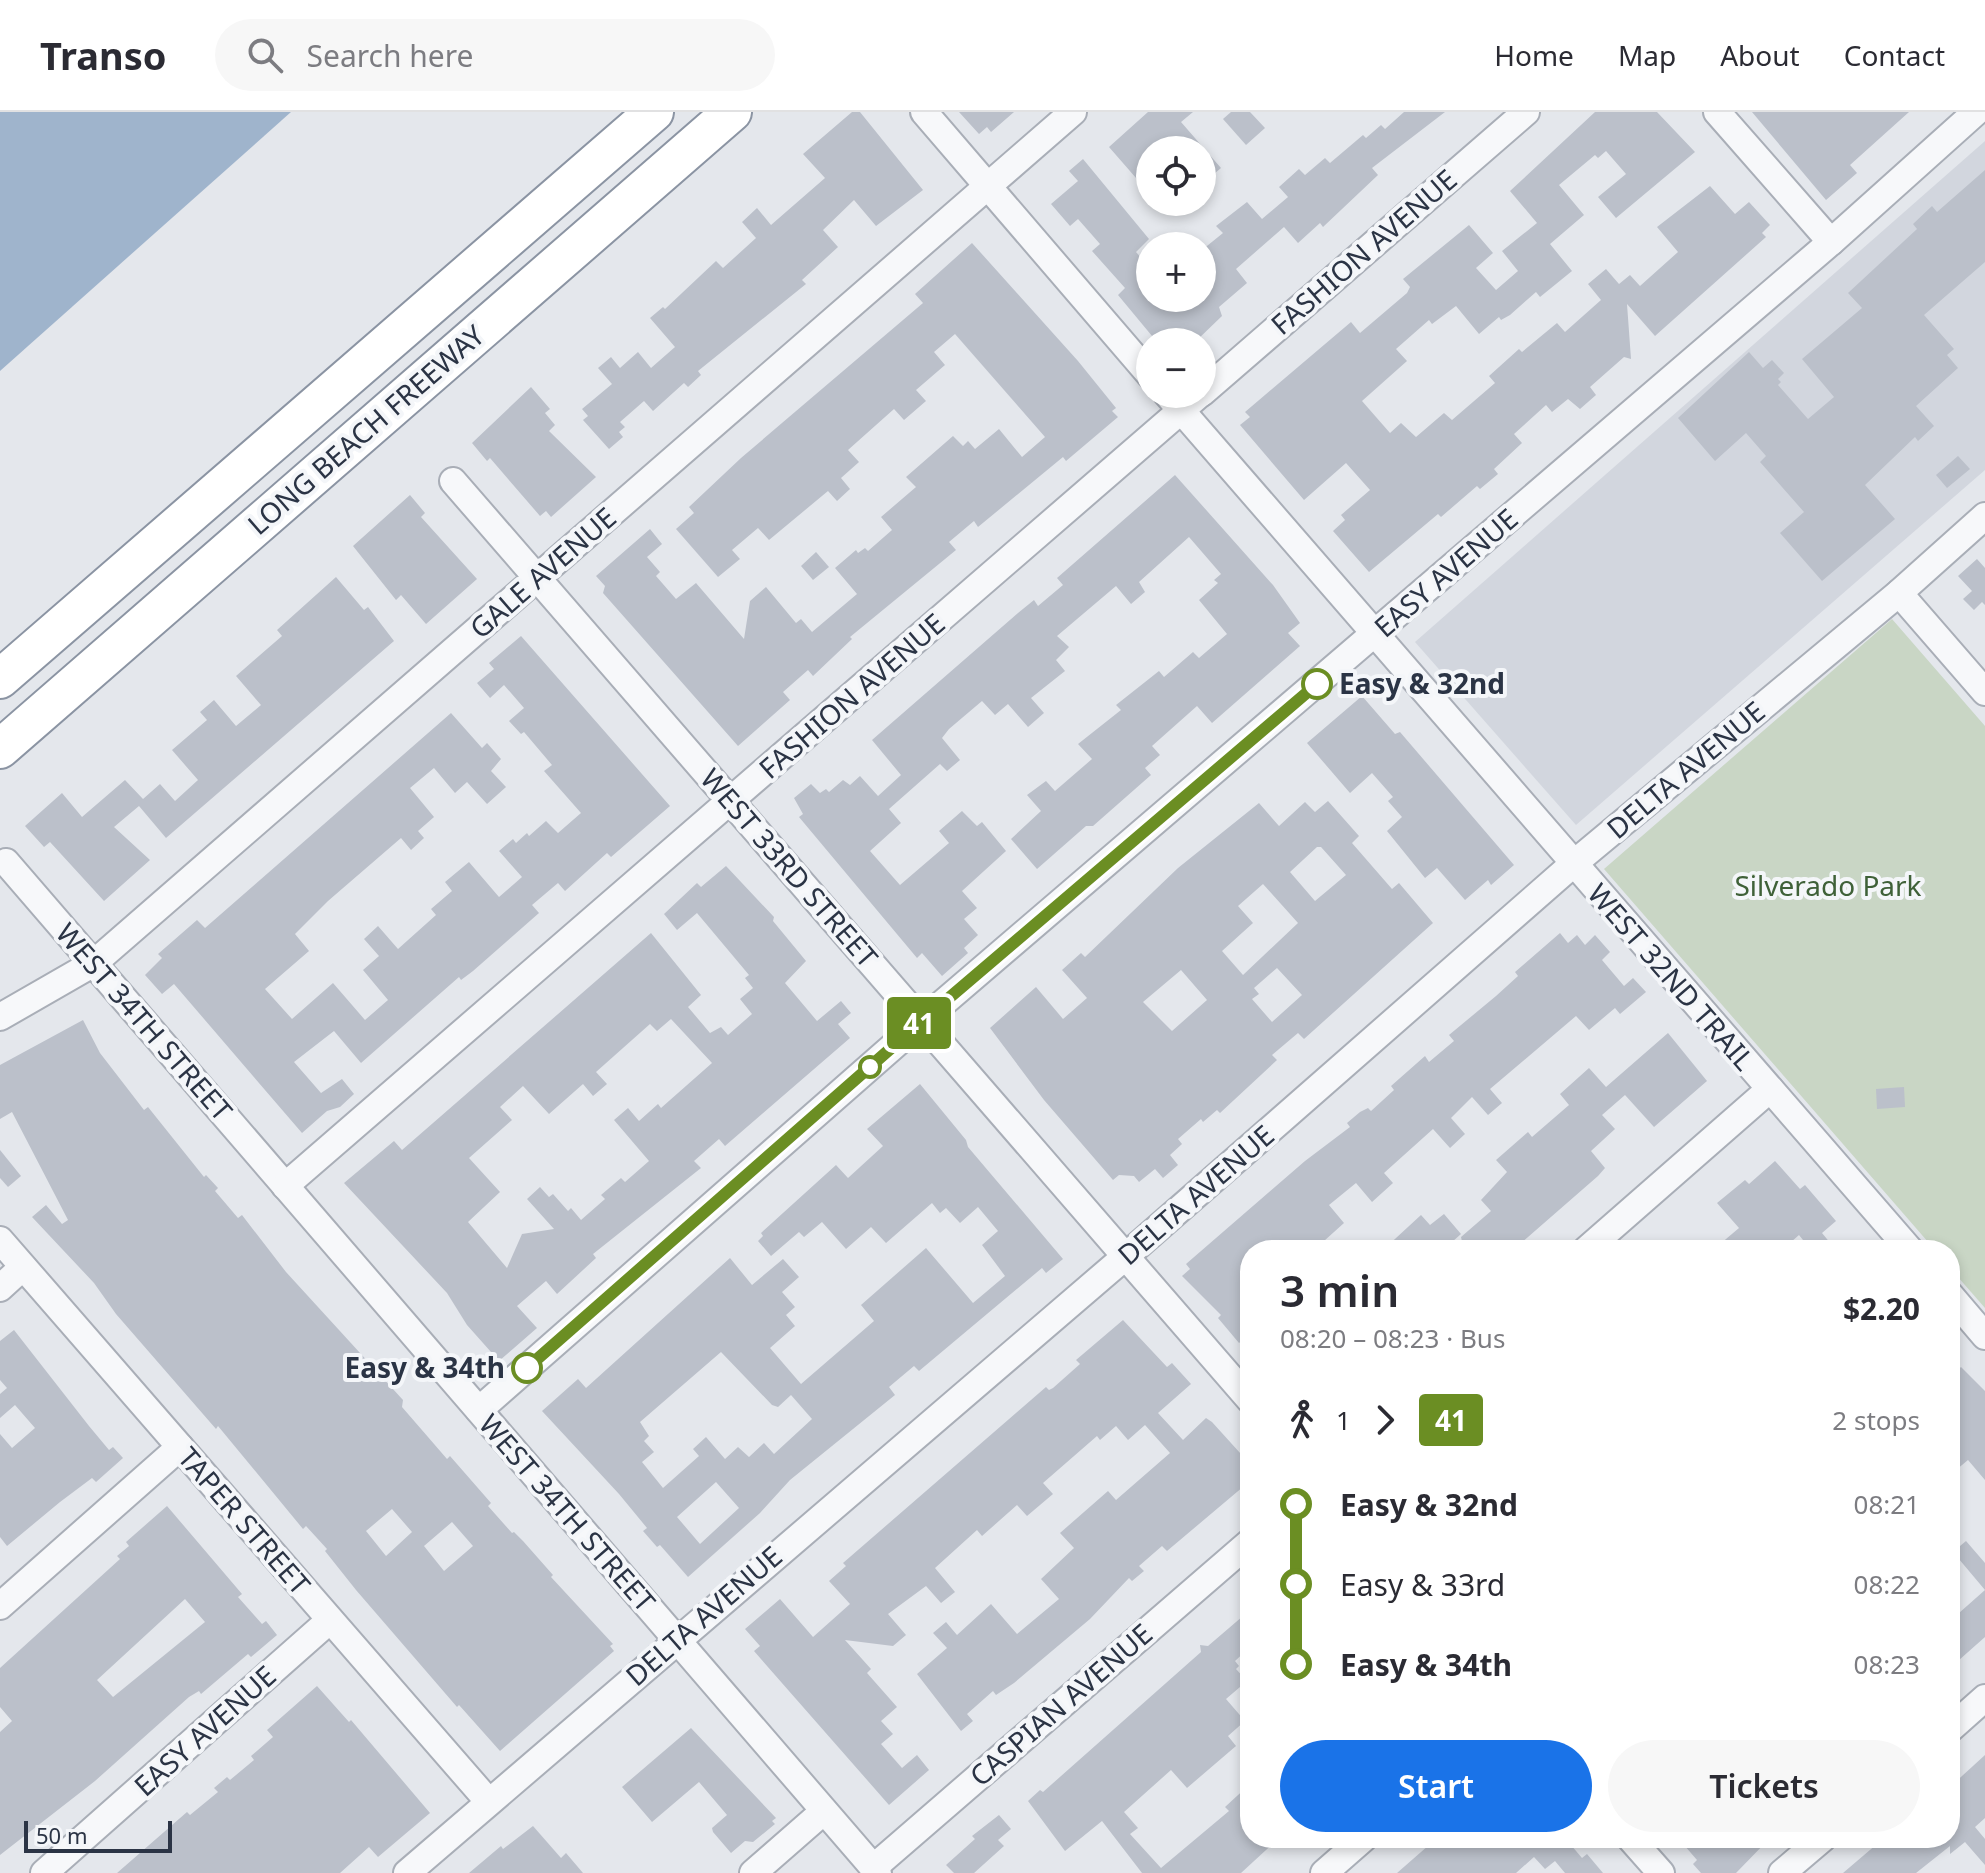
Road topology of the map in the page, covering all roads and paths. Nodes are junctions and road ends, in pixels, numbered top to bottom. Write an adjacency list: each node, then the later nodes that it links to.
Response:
1 (654, 112): 19 (highway, LONG BEACH FREEWAY)
2 (732, 112): 21 (highway, LONG BEACH FREEWAY)
3 (924, 112): 8 (street)
4 (1073, 112): 8 (street, GALE AVENUE)
5 (1526, 112): 11 (street, FASHION AVENUE)
6 (1717, 112): 9 (street)
7 (1976, 112): 9 (street, EASY AVENUE)
8 (988, 186): 10 (street); 16 (street, GALE AVENUE)
9 (1831, 242): 18 (street, EASY AVENUE)
10 (1136, 359)
11 (1216, 374)
12 (1177, 408): 22 (street, FASHION AVENUE)
13 (1196, 408): 18 (street, WEST 32ND TRAIL)
14 (453, 481): 16 (street, WEST 33RD STREET)
15 (1985, 516): 17 (street, DELTA AVENUE)
16 (538, 578): 22 (street, WEST 33RD STREET); 25 (street, GALE AVENUE)
17 (1899, 593): 20 (street); 24 (street, DELTA AVENUE)
18 (1374, 635): 24 (street, WEST 32ND TRAIL); 27 (street, EASY AVENUE)
19 (0, 679)
20 (1985, 692)
21 (0, 749)
22 (731, 801): 27 (street, WEST 33RD STREET); 29 (street, FASHION AVENUE)
23 (6, 862): 25 (street, WEST 34TH STREET)
24 (1572, 865): 28 (street, WEST 32ND TRAIL); 33 (street, DELTA AVENUE)
25 (94, 963): 26 (street, GALE AVENUE); 29 (street, WEST 34TH STREET)
26 (0, 1017)
27 (922, 1021): 33 (street, WEST 33RD STREET); 39 (street, EASY AVENUE)
28 (1770, 1089): 31 (street); 32 (street, WEST 32ND TRAIL)
29 (285, 1186): 39 (street, WEST 34TH STREET)
30 (0, 1240): 34 (street, TAPER STREET)
31 (1597, 1240)
32 (1901, 1240)
33 (1126, 1256): 38 (street, WEST 33RD STREET); 44 (street, DELTA AVENUE)
34 (23, 1267): 35 (street); 40 (street, TAPER STREET)
35 (0, 1288)
36 (1960, 1315): 37 (street)
37 (1985, 1336)
38 (1240, 1388)
39 (479, 1410): 44 (street, WEST 34TH STREET)
40 (180, 1447): 42 (street); 43 (street, TAPER STREET)
41 (1240, 1551): 52 (street, CASPIAN AVENUE)
42 (0, 1606)
43 (330, 1620): 47 (street, TAPER STREET); 53 (street, EASY AVENUE)
44 (676, 1639): 47 (street, DELTA AVENUE); 48 (street, WEST 34TH STREET)
45 (1985, 1698): 46 (street)
46 (1960, 1720)
47 (489, 1802): 54 (street, DELTA AVENUE)
48 (824, 1811): 52 (street, WEST 34TH STREET); 55 (street)
49 (1353, 1848): 56 (street)
50 (1639, 1848): 57 (street)
51 (1811, 1848): 58 (street)
52 (875, 1870)
53 (44, 1873)
54 (407, 1873)
55 (753, 1873)
56 (1324, 1873)
57 (1661, 1873)
58 (1782, 1873)

